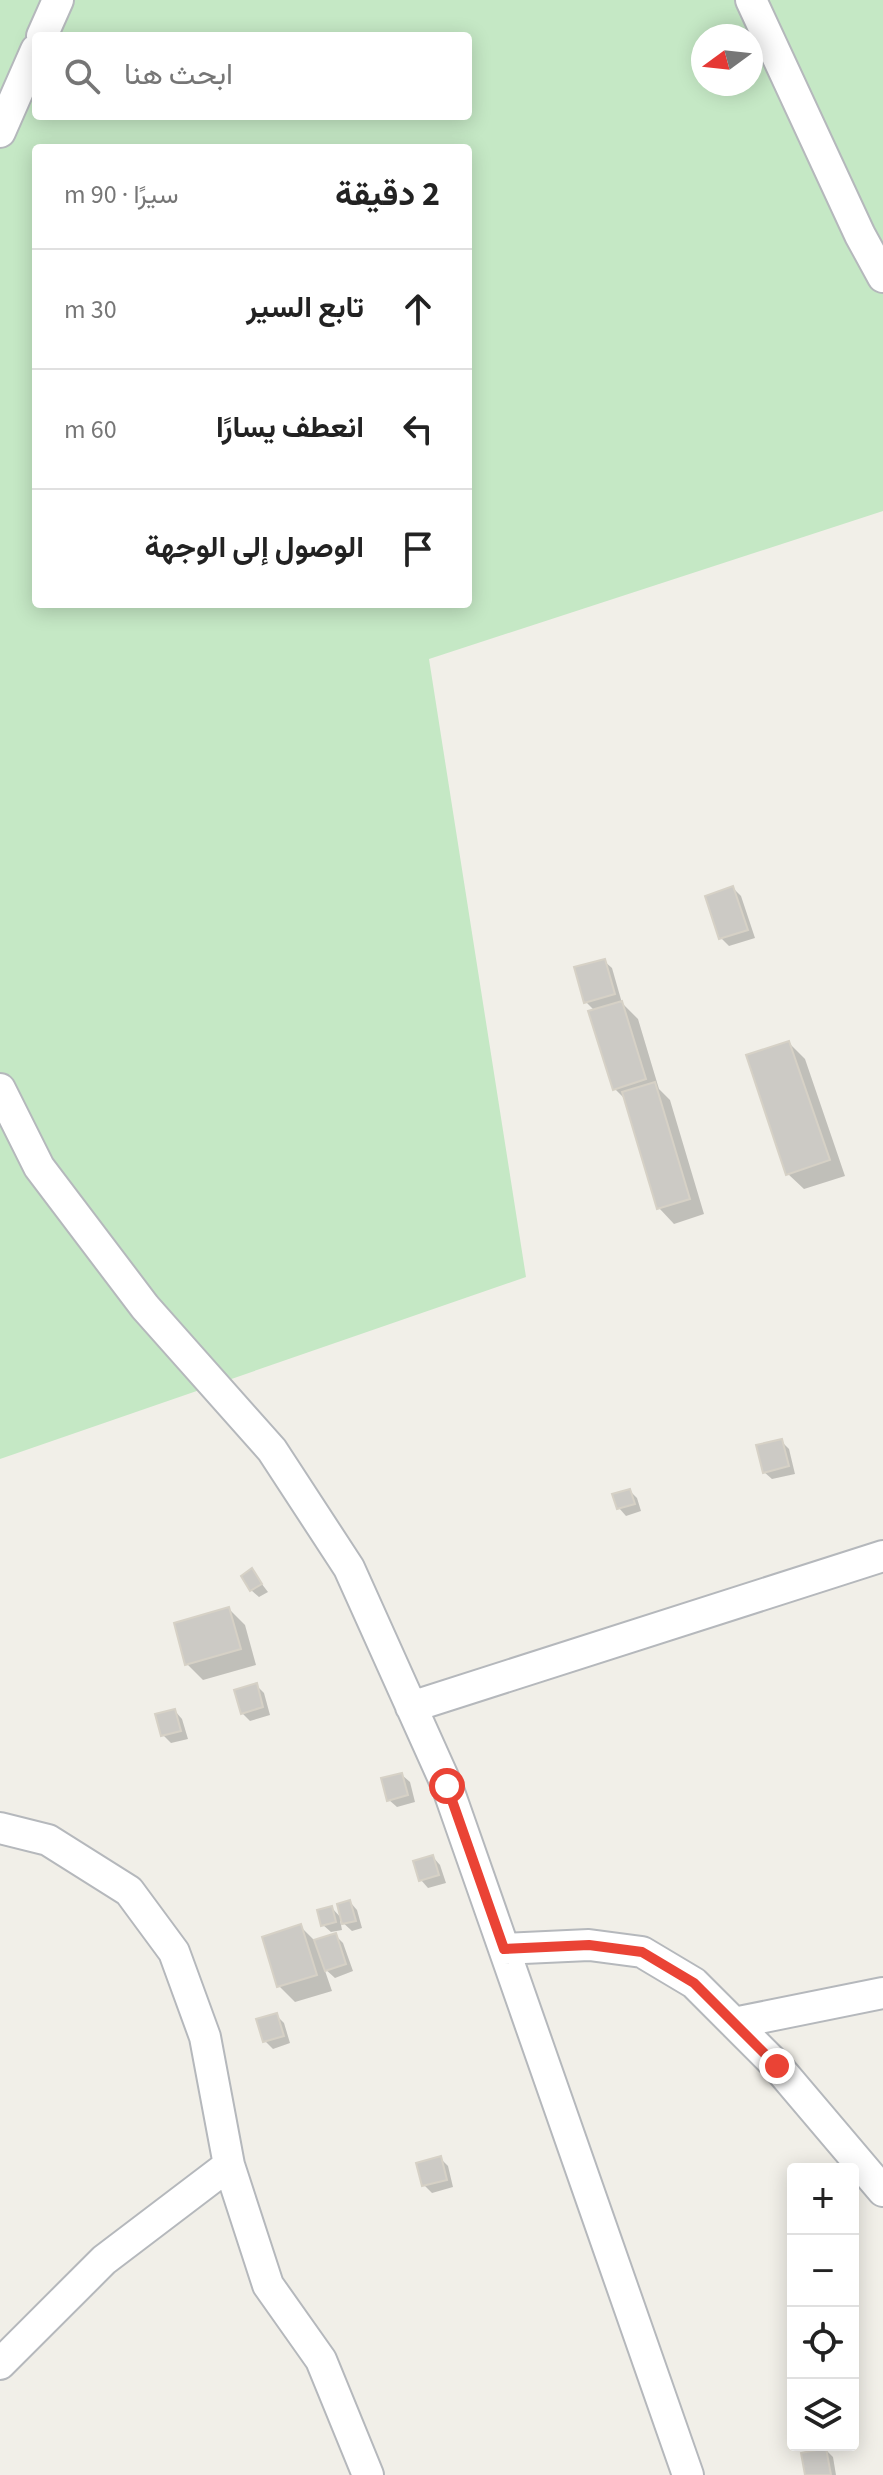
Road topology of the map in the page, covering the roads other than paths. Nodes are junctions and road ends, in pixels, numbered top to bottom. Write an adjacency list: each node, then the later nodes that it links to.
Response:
1 (58, 0): 3 (street)
2 (751, 0): 6 (street)
3 (44, 32)
4 (32, 59): 5 (street)
5 (0, 132)
6 (883, 277)
7 (0, 1089): 9 (street)
8 (883, 1556): 9 (street)
9 (411, 1707): 11 (street)
10 (0, 1828): 14 (street)
11 (504, 1949): 13 (street); 18 (street)
12 (883, 1993): 13 (street)
13 (734, 2023): 15 (street)
14 (229, 2165): 16 (street); 17 (street)
15 (883, 2191)
16 (0, 2364)
17 (368, 2475)
18 (688, 2475)

